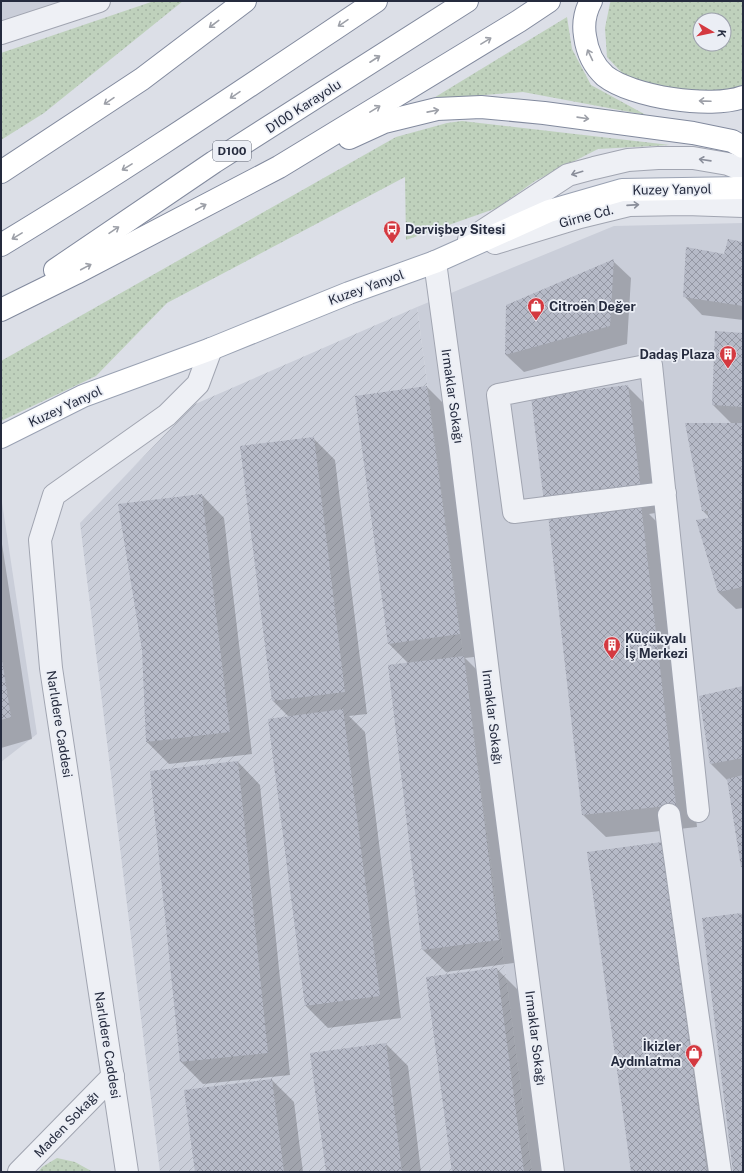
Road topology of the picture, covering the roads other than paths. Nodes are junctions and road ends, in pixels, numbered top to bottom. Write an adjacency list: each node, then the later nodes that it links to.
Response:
1 (99, 1): 7 (street)
2 (246, 1): 12 (main road, one-way to 12)
3 (376, 1): 15 (main road, one-way to 15)
4 (467, 1): 17 (main road, D100 Karayolu / D100, one-way to 4)
5 (549, 1): 10 (main road, one-way to 5)
6 (591, 1): 8 (main road, one-way to 6)
7 (1, 33)
8 (743, 97)
9 (743, 147): 10 (main road, one-way to 9)
10 (279, 167): 17 (main road, one-way to 10)
11 (743, 170): 16 (street, one-way to 16)
12 (1, 172)
13 (743, 188): 16 (main road, Kuzey Yanyol)
14 (743, 206): 16 (street, Girne Cd., one-way to 14)
15 (1, 245)
16 (435, 262): 18 (main road, Kuzey Yanyol); 26 (street, Irmaklar Sokağı)
17 (1, 308)
18 (211, 348): 19 (main road, Kuzey Yanyol); 23 (street, Narlıdere Caddesi)
19 (1, 437)
20 (664, 493): 20 (street); 21 (street)
21 (698, 811)
22 (669, 815): 27 (street)
23 (113, 1076): 24 (street, Maden Sokağı); 25 (street, Narlıdere Caddesi)
24 (19, 1172)
25 (127, 1172)
26 (553, 1172)
27 (720, 1172)

